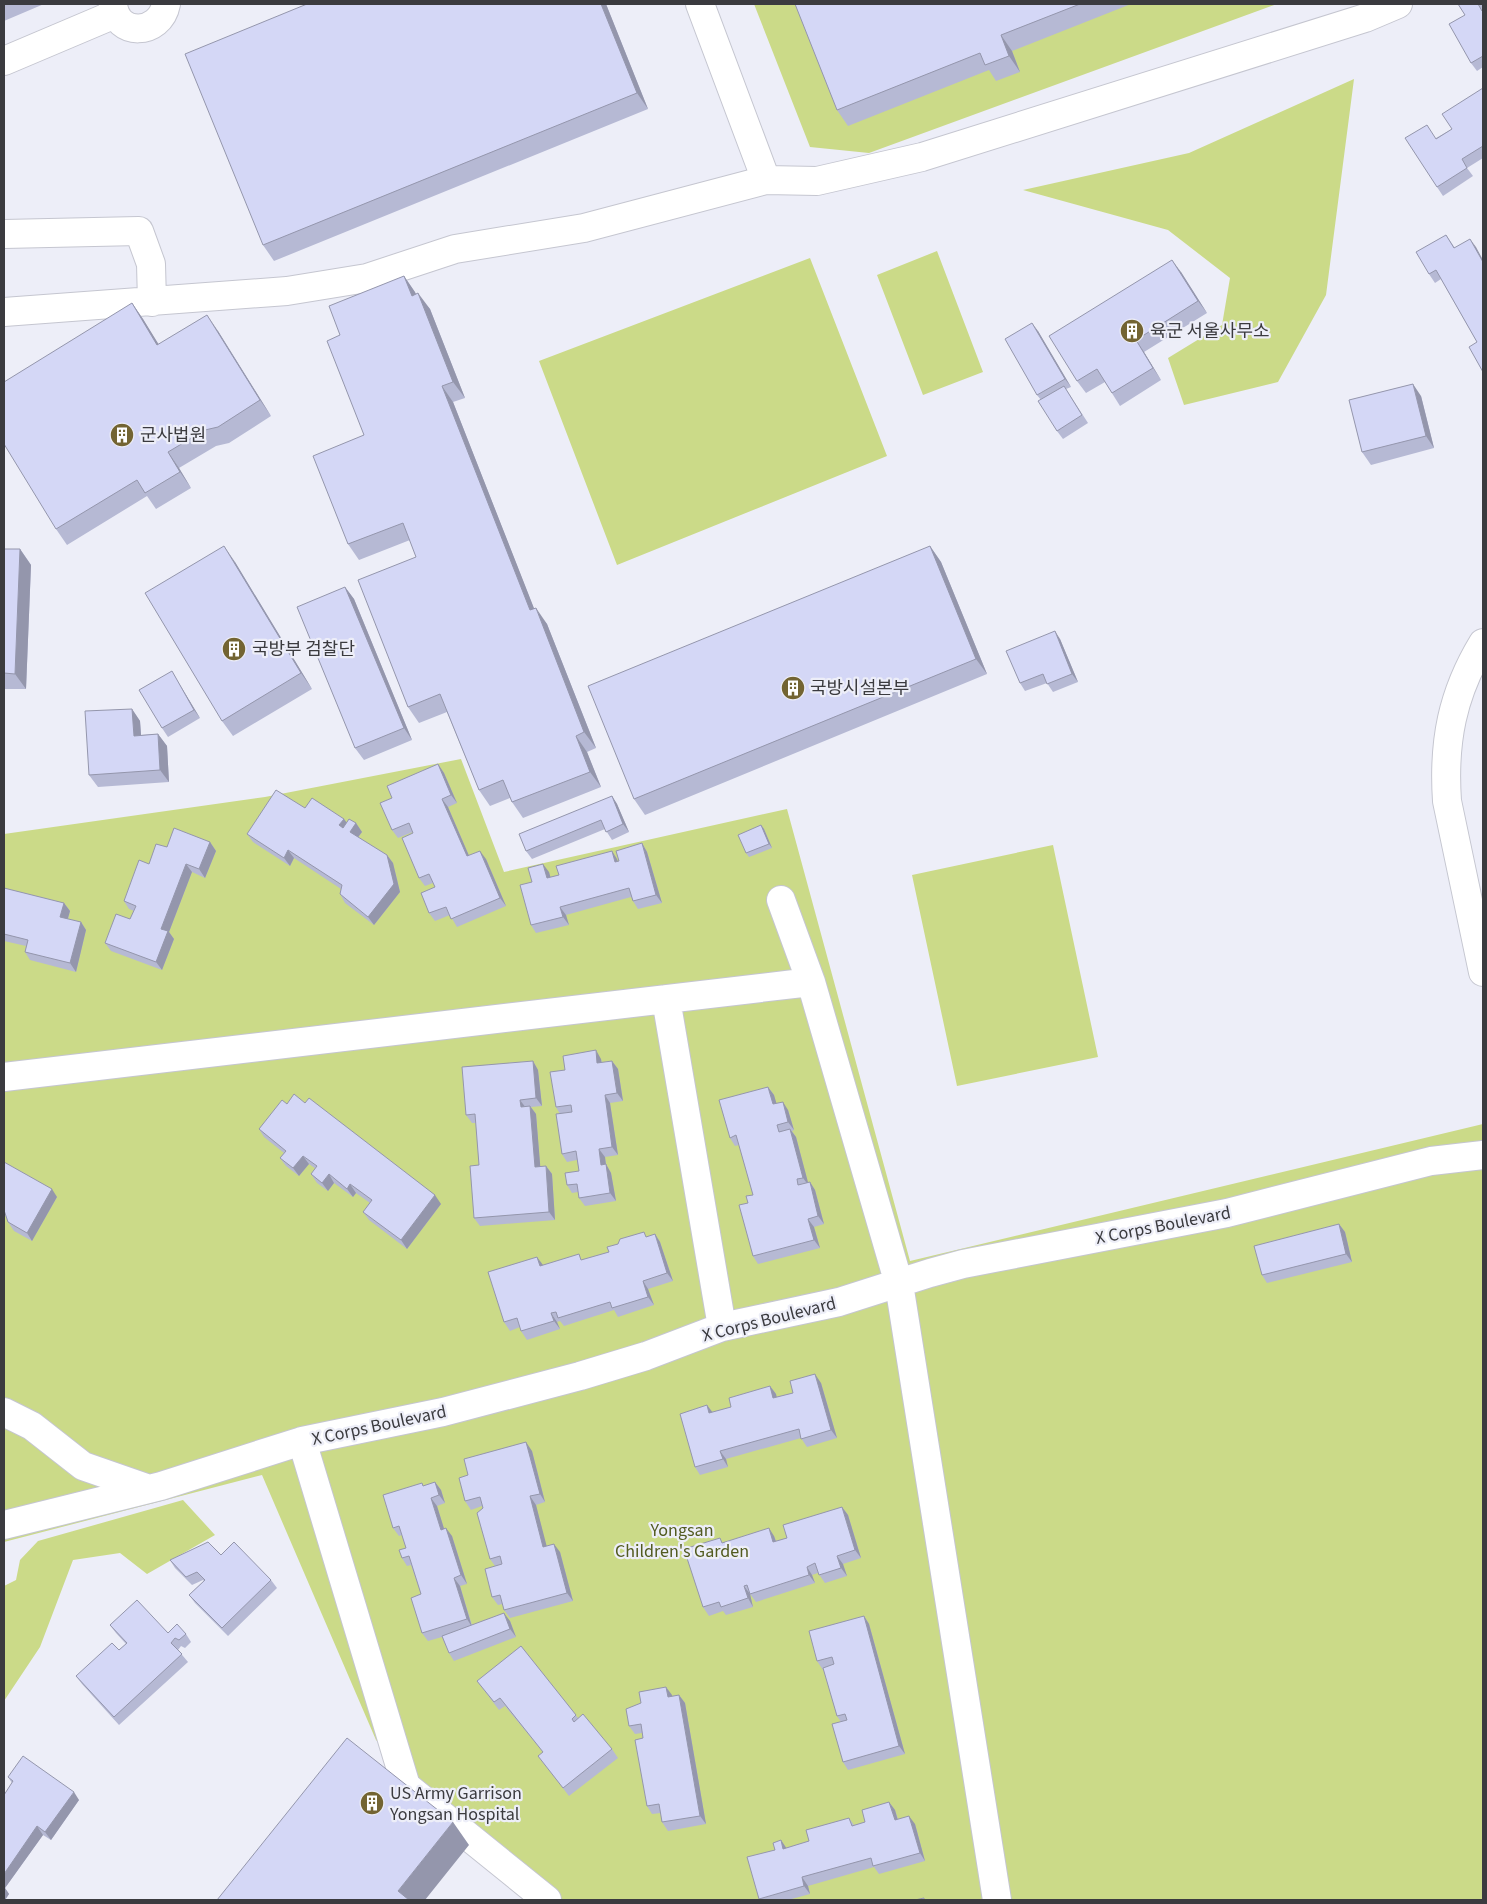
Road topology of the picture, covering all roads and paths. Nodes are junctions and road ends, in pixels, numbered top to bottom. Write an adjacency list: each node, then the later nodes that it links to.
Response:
1 (166, 4): 4 (lane)
2 (700, 4): 6 (lane)
3 (1398, 4): 6 (lane)
4 (114, 9): 5 (lane)
5 (4, 61)
6 (766, 180): 8 (lane)
7 (4, 234): 8 (lane)
8 (152, 302): 9 (lane)
9 (4, 312)
10 (1483, 643): 12 (lane)
11 (782, 900): 13 (lane)
12 (1483, 972)
13 (811, 982): 14 (lane); 17 (lane)
14 (666, 999): 15 (lane); 18 (lane)
15 (4, 1077)
16 (1483, 1155): 17 (lane, X Corps Boulevard)
17 (899, 1284): 18 (lane, X Corps Boulevard); 24 (lane)
18 (722, 1327): 20 (lane, X Corps Boulevard)
19 (4, 1412): 21 (lane)
20 (302, 1441): 21 (lane, X Corps Boulevard); 23 (lane)
21 (149, 1489): 22 (lane, X Corps Boulevard)
22 (4, 1524)
23 (547, 1900)
24 (997, 1900)

